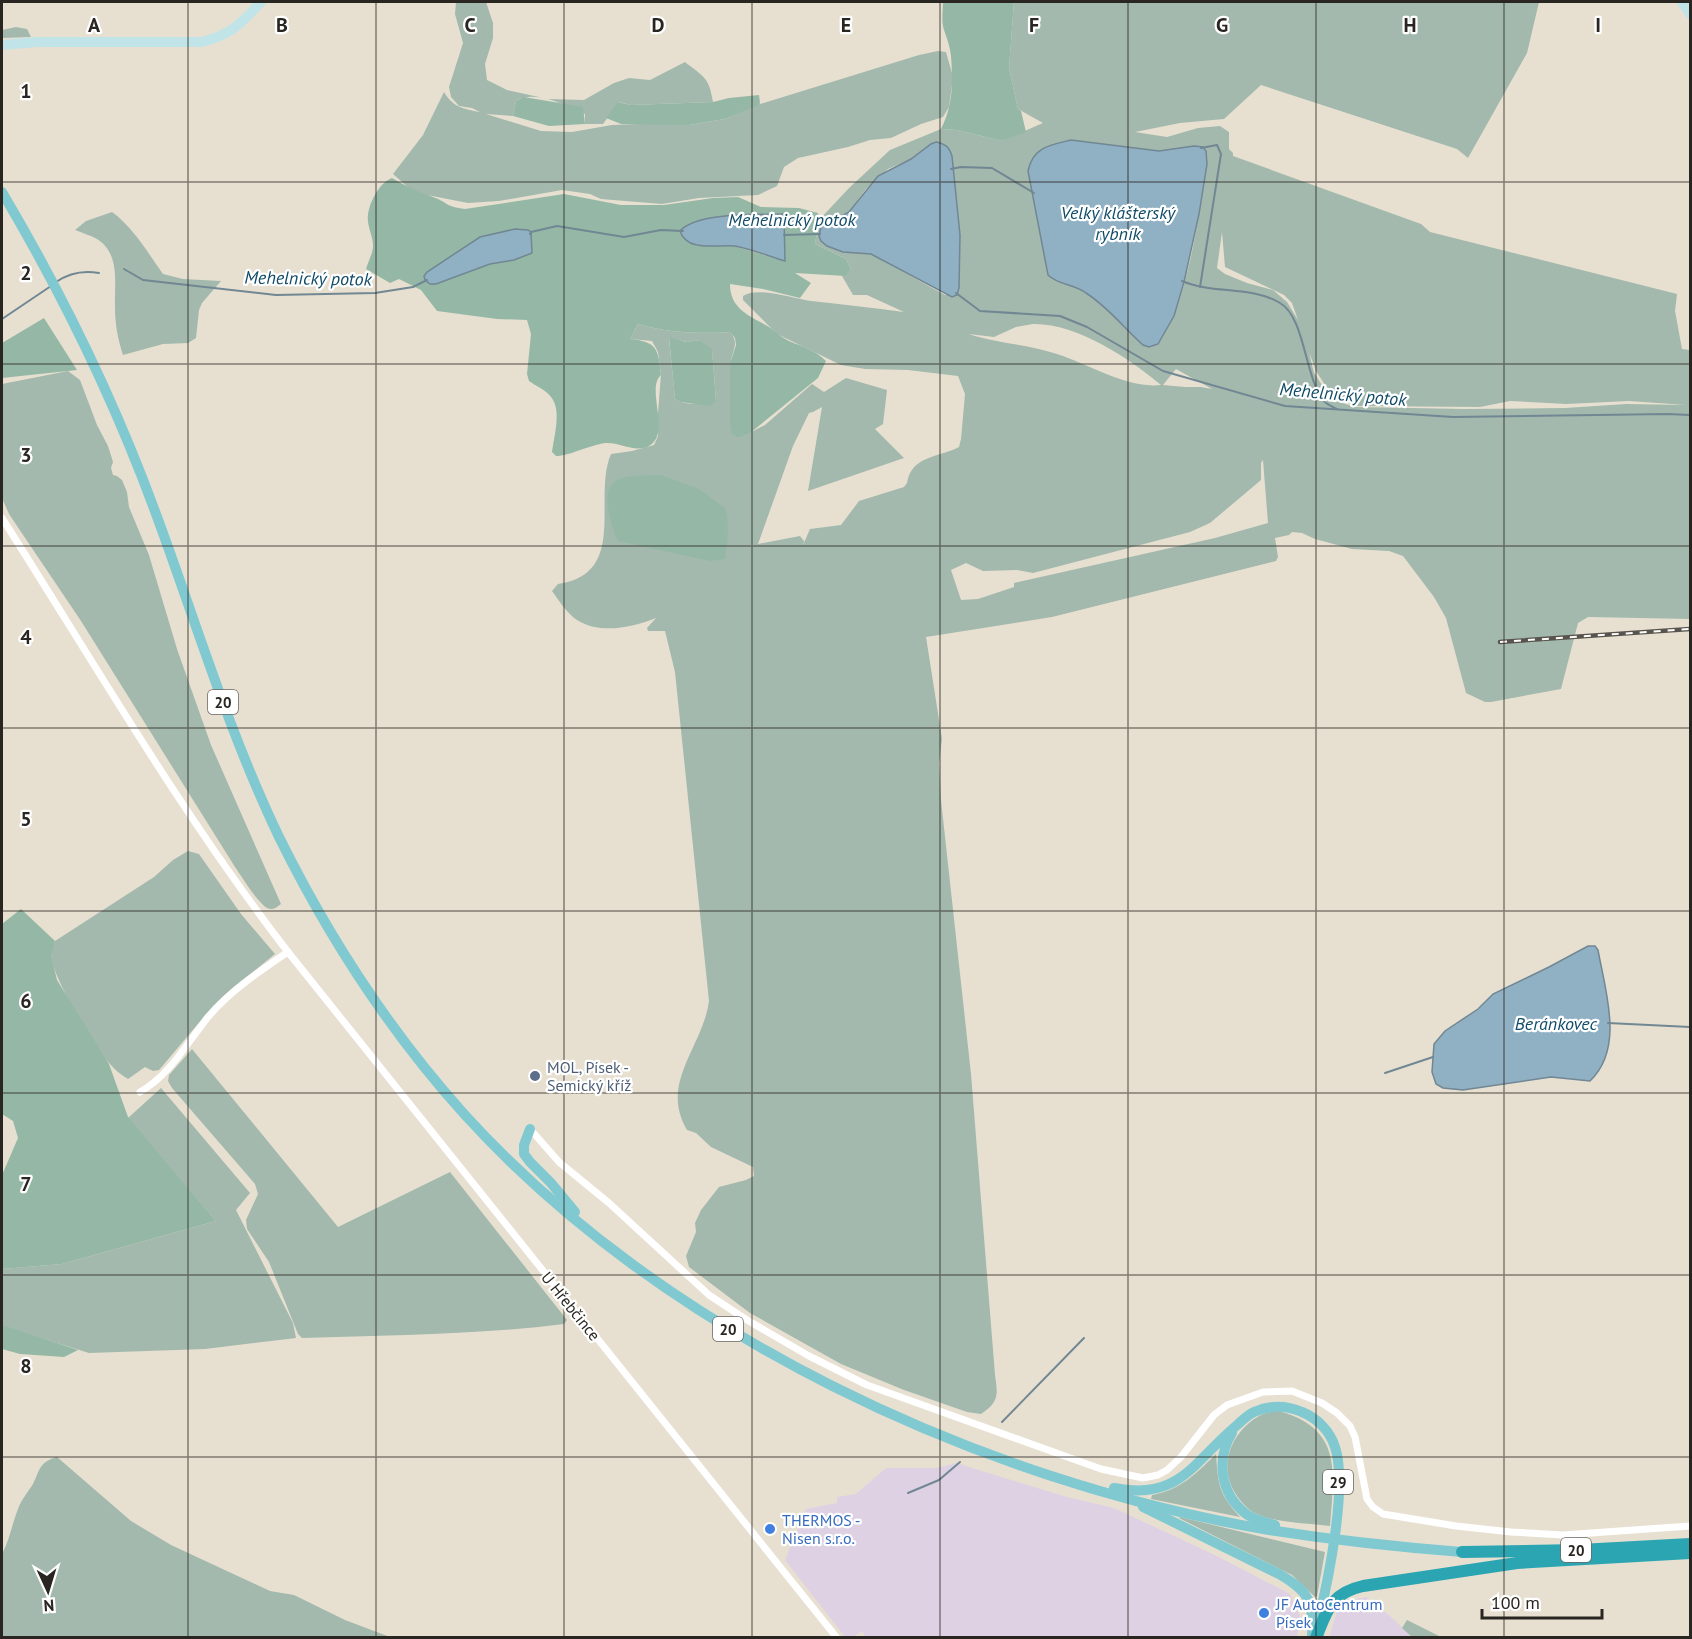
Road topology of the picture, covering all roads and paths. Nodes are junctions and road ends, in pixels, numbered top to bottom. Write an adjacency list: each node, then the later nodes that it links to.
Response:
1 (261, 2): 4 (street)
2 (1682, 2): 3 (street)
3 (1690, 14)
4 (2, 45)
5 (2, 192): 10 (main road, 20)
6 (2, 518): 7 (street, U Hřebčince)
7 (288, 952): 8 (street); 20 (street, U Hřebčince)
8 (140, 1092)
9 (530, 1129): 10 (main road); 14 (street)
10 (591, 1231): 12 (main road, 20)
11 (1236, 1425): 12 (main road); 15 (main road); 21 (main road, 29)
12 (1059, 1478): 13 (main road, 20)
13 (1121, 1496): 15 (main road, 20); 21 (main road)
14 (1690, 1526)
15 (1307, 1536): 17 (main road, 20)
16 (1690, 1544): 17 (highway, 20)
17 (1462, 1552): 19 (highway, 20)
18 (1690, 1553): 19 (highway, 20)
19 (1580, 1559): 21 (highway)
20 (837, 1638)
21 (1314, 1638)

